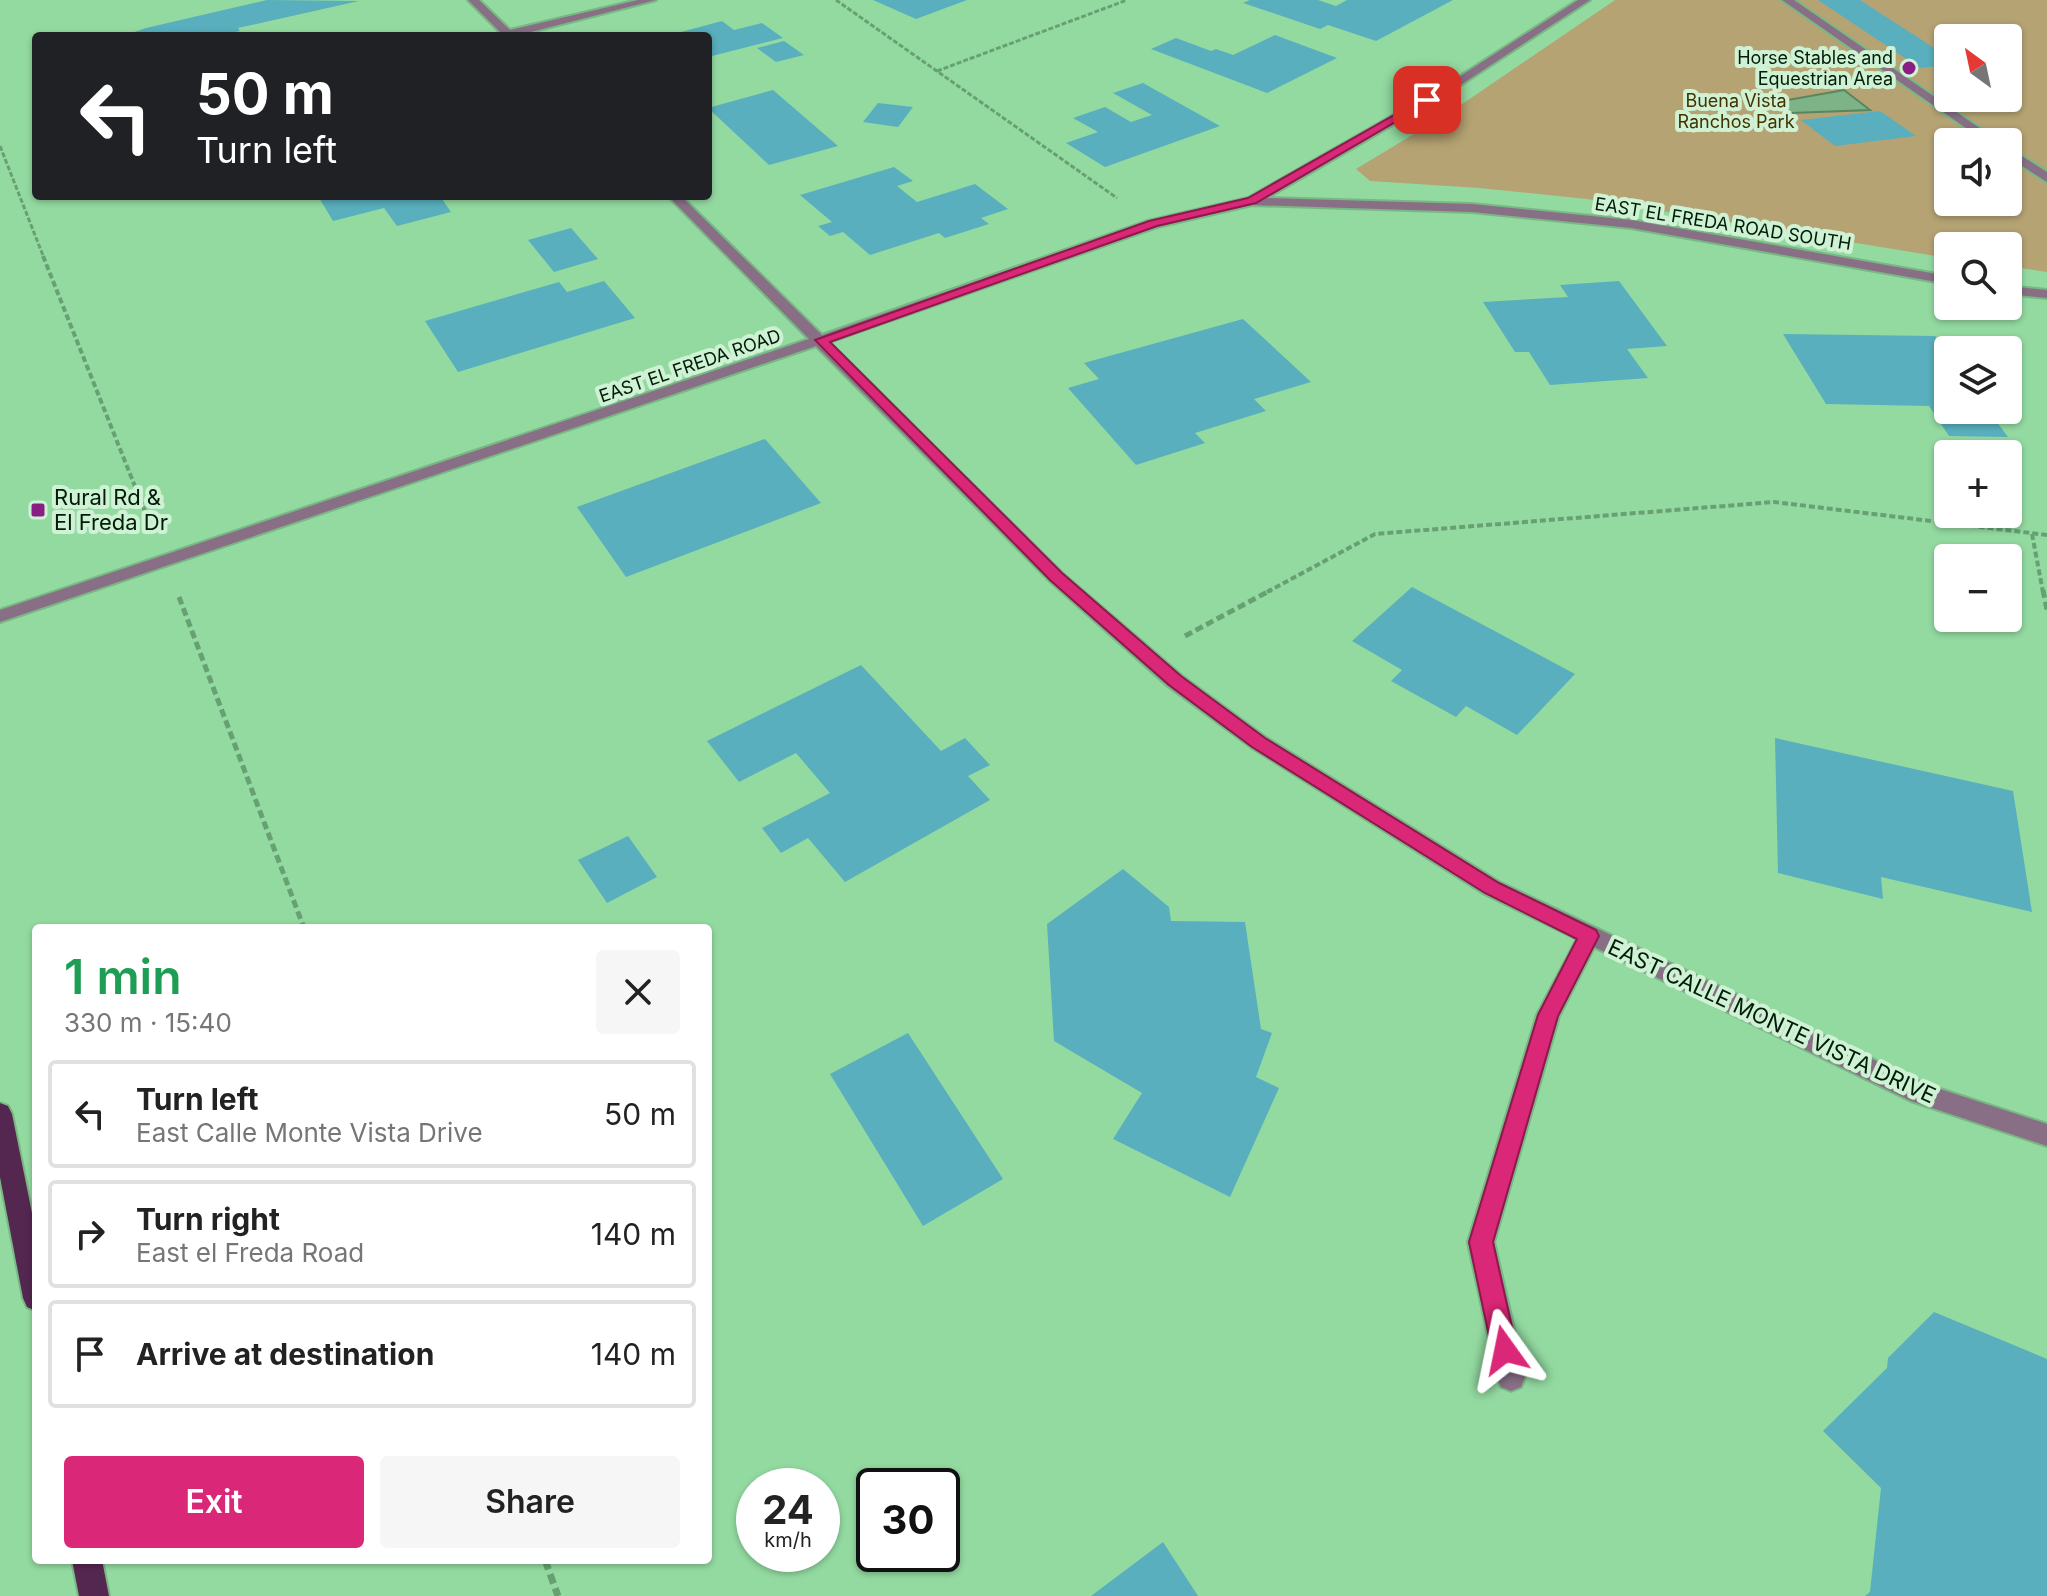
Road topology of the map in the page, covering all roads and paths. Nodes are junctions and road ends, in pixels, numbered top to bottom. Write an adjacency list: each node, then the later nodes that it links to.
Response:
1 (473, 0): 7 (street)
2 (651, 0): 8 (street)
3 (836, 0): 9 (path)
4 (1127, 0): 9 (path)
5 (1585, 0): 14 (street, EAST EL FREDA ROAD)
6 (1787, 0): 10 (street)
7 (507, 32)
8 (522, 32)
9 (936, 72): 15 (path)
10 (1974, 128)
11 (2022, 161): 12 (street)
12 (2047, 178)
13 (678, 200): 19 (street, EAST CALLE MONTE VISTA DRIVE)
14 (1252, 201): 15 (street, EAST EL FREDA ROAD); 16 (street, EAST EL FREDA ROAD SOUTH)
15 (1153, 224): 19 (street, EAST EL FREDA ROAD)
16 (1934, 278)
17 (2022, 291): 18 (street)
18 (2047, 294)
19 (821, 340): 23 (street, EAST EL FREDA ROAD); 24 (street, EAST CALLE MONTE VISTA DRIVE)
20 (2032, 534): 21 (path); 22 (path); 24 (path)
21 (2047, 535)
22 (2047, 610)
23 (0, 616)
24 (1147, 656): 25 (street, EAST CALLE MONTE VISTA DRIVE)
25 (1589, 936): 27 (street, EAST CALLE MONTE VISTA DRIVE); 29 (street, EAST CALLE MONTE VISTA DRIVE)
26 (0, 1114): 28 (main road)
27 (2047, 1135)
28 (32, 1278)
29 (1511, 1377)
30 (88, 1564): 32 (main road)
31 (546, 1564): 33 (path)
32 (94, 1596)
33 (558, 1596)

